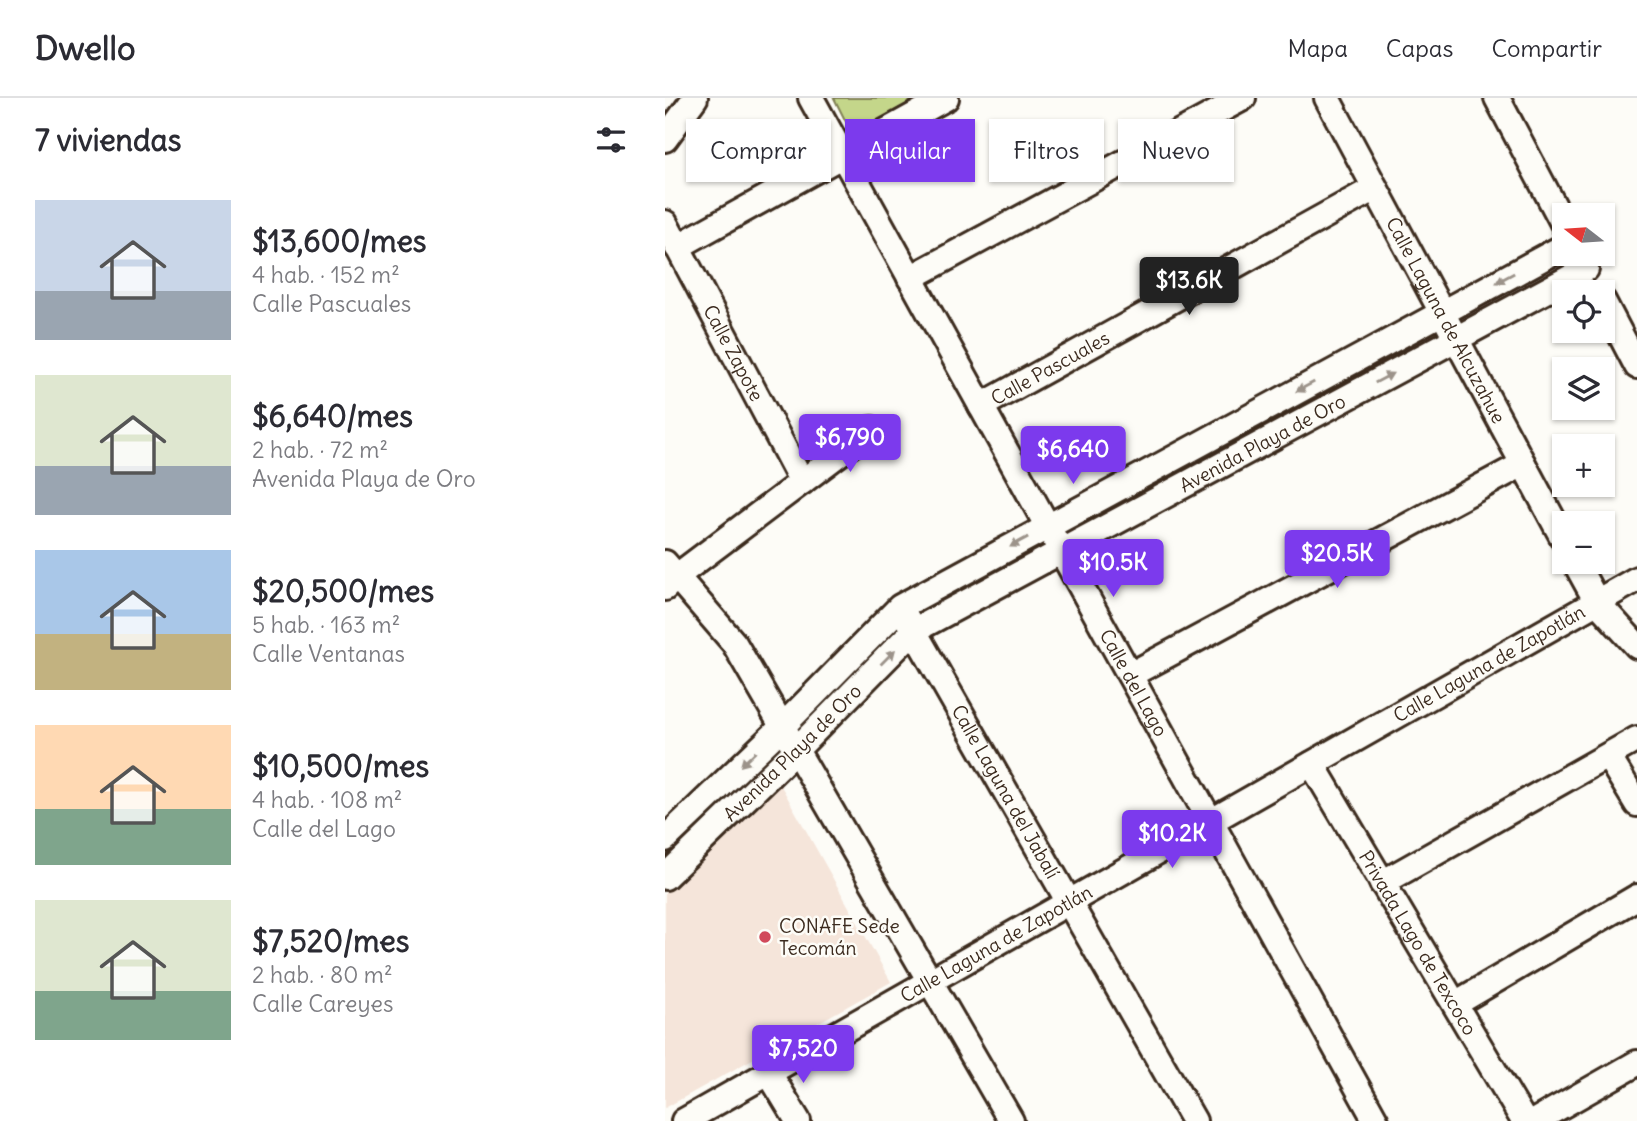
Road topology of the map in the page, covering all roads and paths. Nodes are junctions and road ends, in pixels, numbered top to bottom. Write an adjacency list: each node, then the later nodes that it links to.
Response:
1 (695, 98): 7 (street)
2 (811, 98): 8 (street, Calle del Lago)
3 (946, 98): 8 (street)
4 (1243, 98): 15 (street)
5 (1327, 98): 9 (street, Calle Laguna de Alcuzahue)
6 (1499, 99): 10 (street)
7 (665, 139)
8 (842, 155): 12 (street); 15 (street, Calle del Lago)
9 (1375, 188): 16 (street, Calle Laguna de Alcuzahue); 20 (street, Calle Pascuales)
10 (1553, 203)
11 (665, 223): 12 (street, Calle Zapote)
12 (677, 247): 23 (street, Calle Zapote)
13 (1552, 253): 16 (street, Avenida Playa de Oro, one-way to 16)
14 (1574, 266): 18 (street, Avenida Playa de Oro)
15 (910, 278): 20 (street, Calle del Lago)
16 (1442, 313): 18 (street, Calle Laguna de Alcuzahue); 25 (street, Avenida Playa de Oro, one-way to 25)
17 (1615, 324): 19 (street)
18 (1456, 339): 22 (street, Calle Laguna de Alcuzahue); 26 (street, Avenida Playa de Oro, one-way to 18)
19 (1637, 366)
20 (981, 406): 25 (street, Calle del Lago)
21 (872, 429): 23 (street)
22 (1523, 464): 24 (street, Calle Laguna de Alcuzahue); 34 (street)
23 (801, 482): 28 (street)
24 (1552, 517)
25 (1047, 526): 26 (street, Calle del Lago); 31 (street, Avenida Playa de Oro, one-way to 31)
26 (1061, 551): 32 (street, Avenida Playa de Oro); 34 (street, Calle del Lago)
27 (1582, 574): 30 (street)
28 (669, 576): 35 (street)
29 (1637, 579): 30 (street, Calle Laguna de Zapotlán)
30 (1597, 602): 33 (street); 39 (street, Calle Laguna de Zapotlán)
31 (900, 607): 32 (street, Calle Laguna del Jabalí); 35 (street, Avenida Playa de Oro)
32 (913, 631): 37 (street, Avenida Playa de Oro, one-way to 32); 46 (street, Calle Laguna del Jabalí)
33 (1637, 646)
34 (1130, 676): 41 (street, Calle del Lago)
35 (782, 727): 37 (street); 42 (street, Avenida Playa de Oro, one-way to 42)
36 (1637, 740): 38 (street)
37 (796, 750): 43 (street, Avenida Playa de Oro); 47 (street)
38 (1608, 756): 40 (street); 44 (street)
39 (1312, 764): 41 (street, Calle Laguna de Zapotlán); 44 (street, Privada Lago de Texcoco)
40 (1637, 804)
41 (1211, 822): 46 (street, Calle Laguna de Zapotlán); 55 (street, Calle del Lago)
42 (665, 839)
43 (665, 877)
44 (1382, 883): 48 (street, Privada Lago de Texcoco)
45 (1637, 897): 48 (street)
46 (1069, 902): 47 (street, Calle Laguna de Zapotlán); 54 (street, Calle Laguna del Jabalí)
47 (930, 981): 50 (street, Calle Laguna de Zapotlán); 53 (street)
48 (1455, 1004): 56 (street, Privada Lago de Texcoco)
49 (1637, 1063): 57 (street)
50 (769, 1073): 51 (street, Calle Laguna de Zapotlán); 52 (street)
51 (684, 1121)
52 (798, 1121)
53 (1011, 1121)
54 (1194, 1121)
55 (1376, 1121)
56 (1524, 1121)
57 (1535, 1121)

